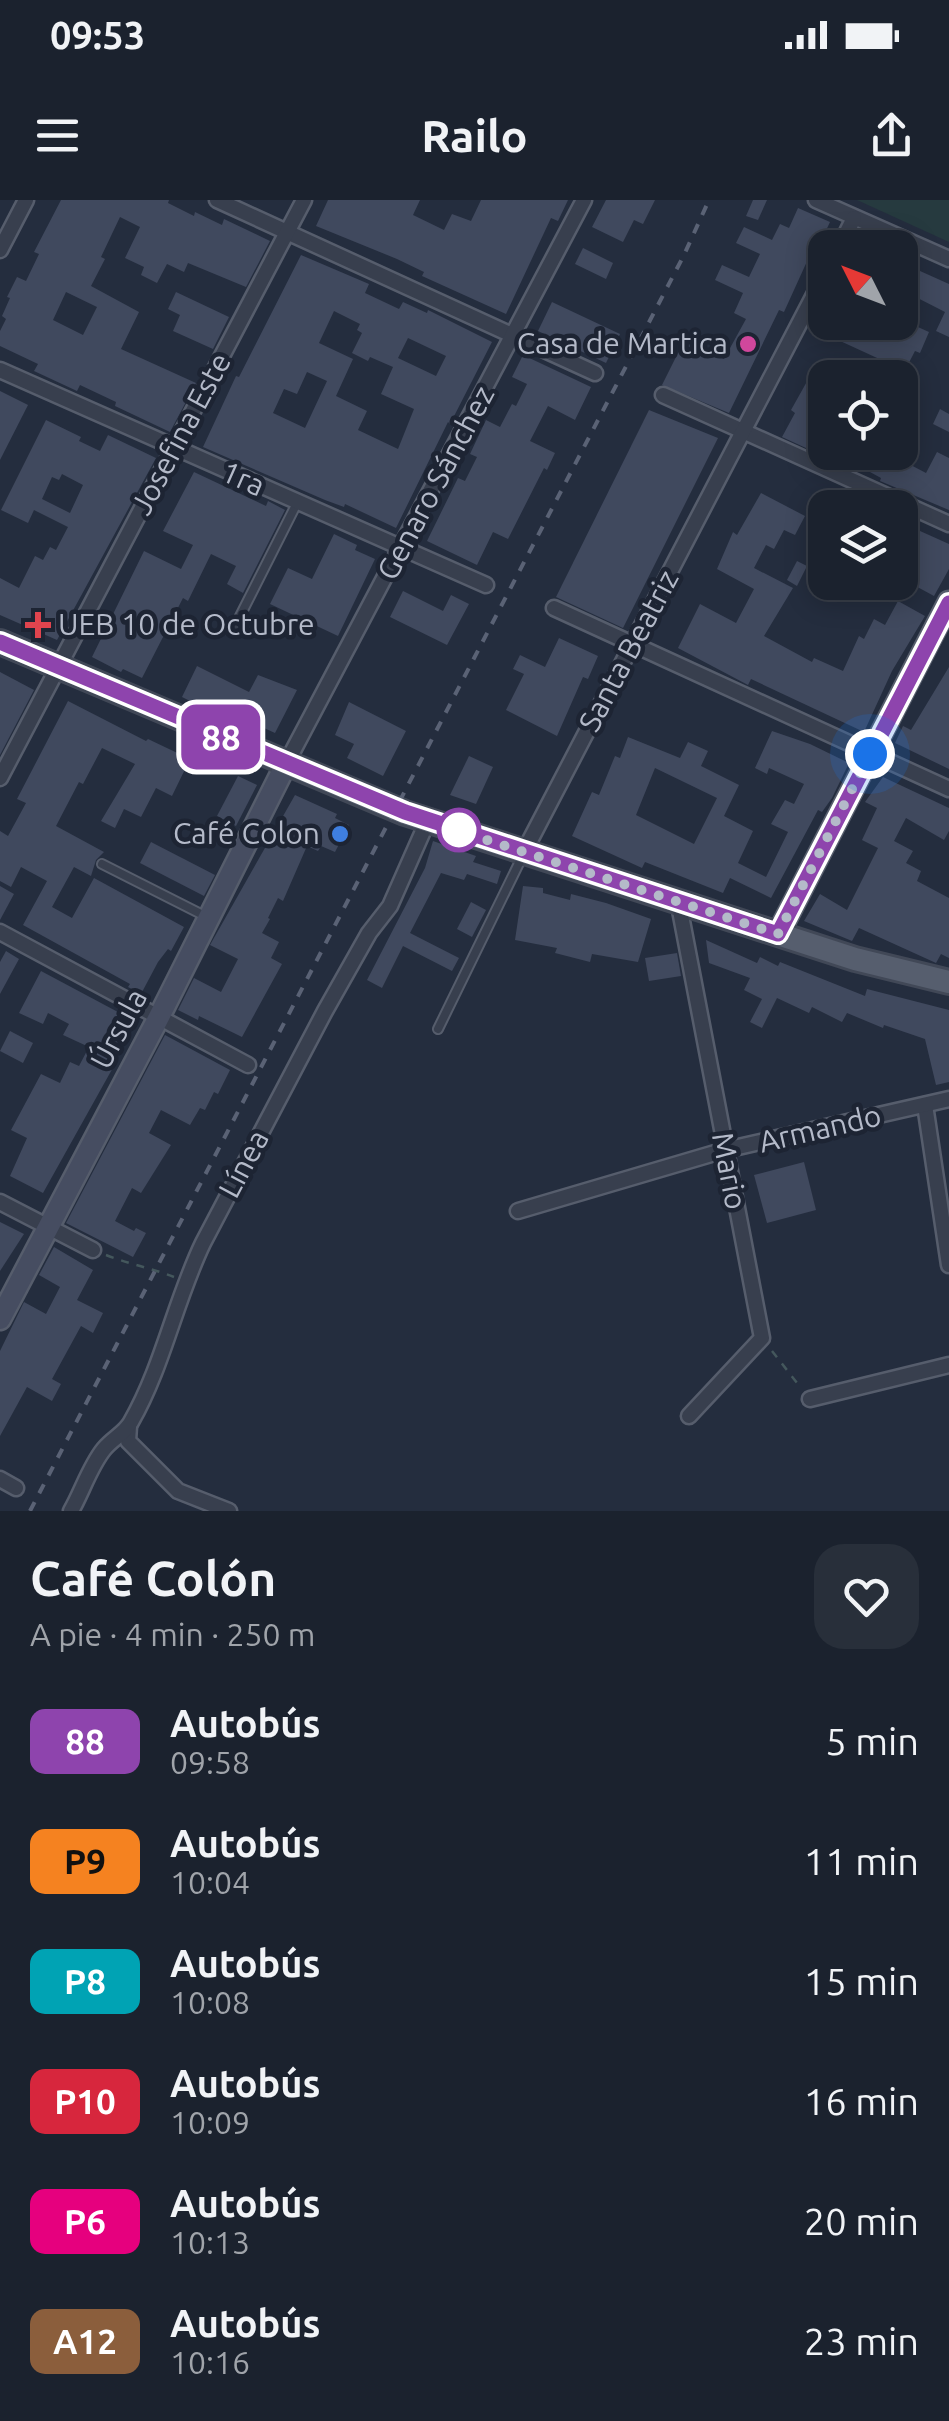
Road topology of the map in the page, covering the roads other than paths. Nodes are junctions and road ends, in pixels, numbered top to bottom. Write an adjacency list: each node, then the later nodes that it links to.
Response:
1 (26, 200): 8 (street)
2 (217, 200): 7 (street)
3 (304, 200): 7 (street, Josefina Este)
4 (584, 200): 11 (street, Genaro Sánchez)
5 (816, 200): 6 (street)
6 (847, 210): 9 (street)
7 (287, 232): 11 (street); 16 (street, Josefina Este)
8 (0, 250)
9 (949, 259)
10 (808, 307): 15 (street, Santa Beatriz)
11 (516, 335): 13 (street); 19 (street, Genaro Sánchez)
12 (0, 370): 16 (street, 1ra)
13 (595, 373)
14 (662, 395): 15 (street)
15 (743, 432): 18 (street); 25 (street, Santa Beatriz)
16 (174, 448): 17 (street, 1ra); 26 (street, Josefina Este)
17 (298, 503): 19 (street, 1ra); 23 (lane)
18 (949, 524)
19 (401, 549): 20 (street, 1ra); 28 (street, Genaro Sánchez)
20 (486, 585)
21 (949, 602): 27 (street)
22 (554, 608): 25 (street)
23 (232, 632)
24 (0, 642): 26 (main road)
25 (632, 644): 27 (street); 32 (street, Santa Beatriz)
26 (58, 668): 28 (main road); 29 (street, Josefina Este)
27 (870, 754): 30 (street); 37 (street)
28 (286, 764): 31 (main road); 35 (street, Úrsula)
29 (0, 778)
30 (949, 789)
31 (428, 820): 32 (main road); 54 (street, Línea)
32 (524, 852): 34 (main road); 40 (lane, Santa Beatriz)
33 (102, 864): 35 (lane)
34 (678, 900): 37 (main road); 44 (street, Mario)
35 (209, 918): 39 (street, Úrsula)
36 (0, 932): 39 (street)
37 (778, 934): 38 (main road)
38 (949, 982)
39 (159, 1017): 41 (street); 47 (street, Úrsula)
40 (438, 1029)
41 (248, 1065)
42 (949, 1099): 43 (street, Armando)
43 (924, 1105): 44 (street, Armando); 49 (street)
44 (725, 1150): 46 (street, Armando); 53 (street, Mario)
45 (0, 1202): 47 (street)
46 (518, 1211)
47 (48, 1227): 48 (street); 50 (street, Úrsula)
48 (93, 1250)
49 (949, 1265)
50 (0, 1319)
51 (949, 1366): 52 (street)
52 (810, 1399)
53 (689, 1416)
54 (130, 1426): 57 (street, Línea); 58 (street)
55 (0, 1480): 56 (street)
56 (16, 1488)
57 (72, 1511)
58 (229, 1511)

